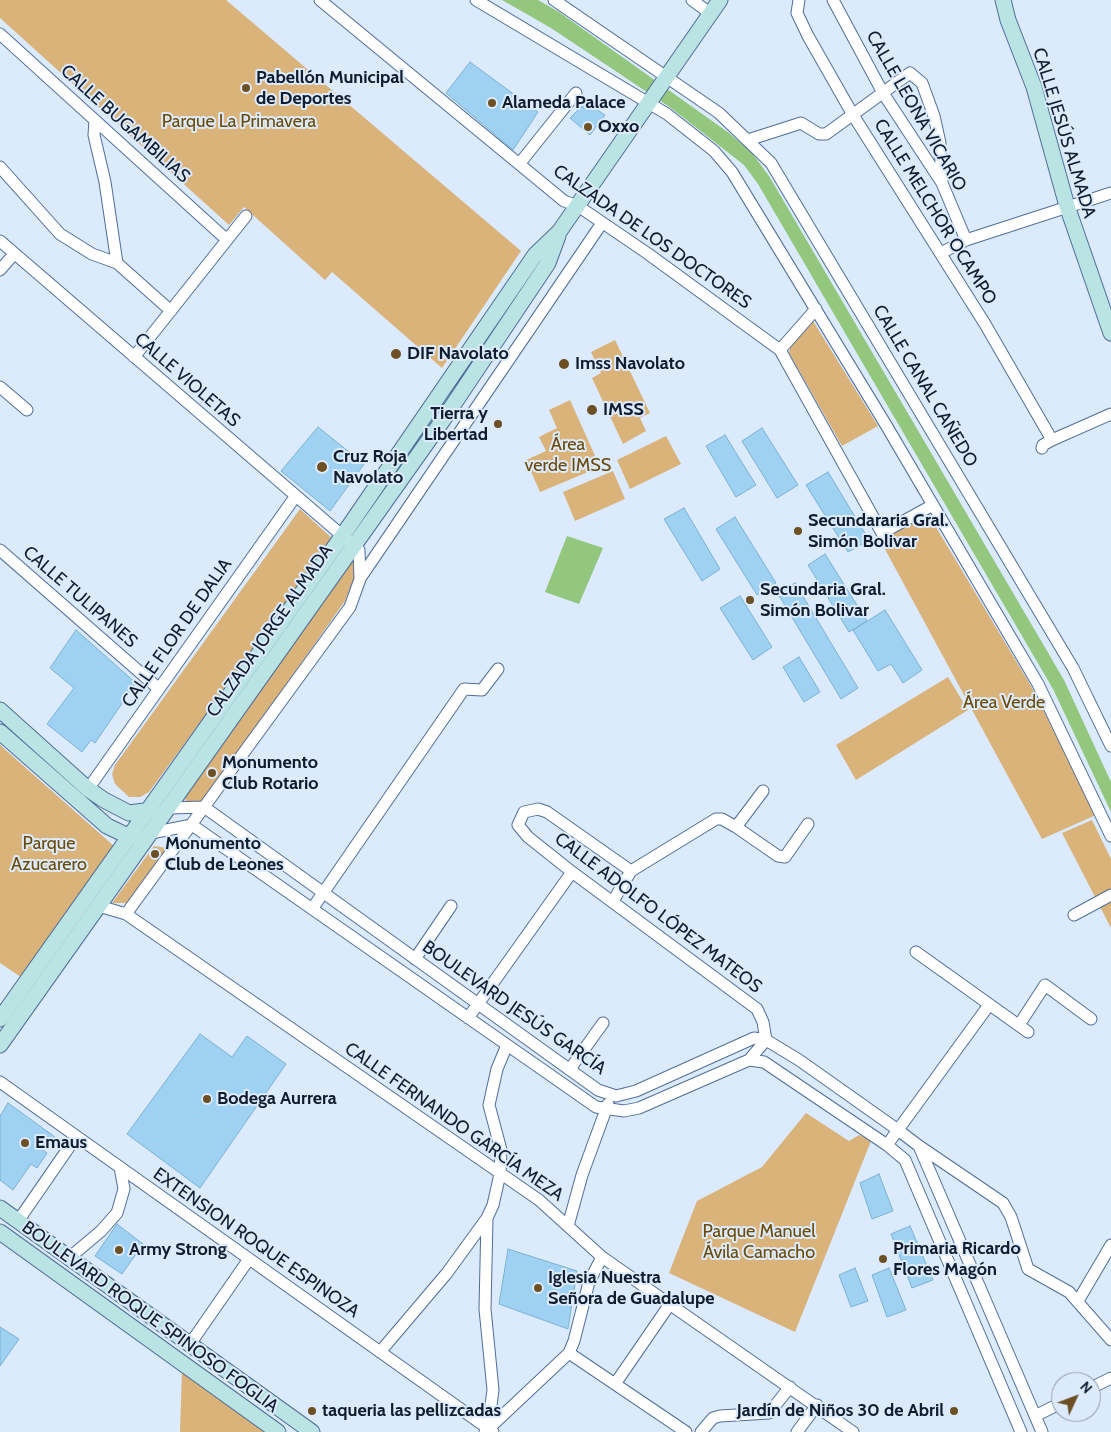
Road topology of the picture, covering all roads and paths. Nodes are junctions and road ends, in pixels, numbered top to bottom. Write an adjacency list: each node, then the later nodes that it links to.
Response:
1 (320, 0): 18 (street, CALZADA DE LOS DOCTORES)
2 (476, 0): 14 (street)
3 (554, 0): 11 (street, CALLE CANAL CAÑEDO)
4 (692, 0): 9 (street)
5 (720, 0): 9 (street)
6 (799, 0): 15 (street, CALLE MELCHOR OCAMPO)
7 (833, 0): 13 (street, CALLE LEONA VICARIO)
8 (1002, 0): 23 (street, CALLE JESÚS ALMADA)
9 (711, 14): 11 (street)
10 (0, 36): 16 (street, CALLE BUGAMBILIAS)
11 (667, 78): 14 (street, CALZADA JORGE ALMADA); 17 (street, CALLE CANAL CAÑEDO)
12 (576, 93): 18 (street)
13 (883, 93): 15 (street); 20 (street, CALLE LEONA VICARIO); 20 (street)
14 (651, 103): 22 (street, CALZADA JORGE ALMADA); 33 (street)
15 (853, 115): 17 (street); 29 (street, CALLE MELCHOR OCAMPO)
16 (95, 121): 26 (street, CALLE BUGAMBILIAS); 31 (street)
17 (748, 140): 52 (street, CALLE CANAL CAÑEDO)
18 (520, 163): 22 (street, CALZADA DE LOS DOCTORES)
19 (0, 167): 31 (street)
20 (942, 183): 27 (street, CALLE LEONA VICARIO)
21 (1111, 193): 23 (street)
22 (578, 206): 25 (street, CALZADA DE LOS DOCTORES); 45 (street, CALZADA JORGE ALMADA)
23 (1067, 206): 27 (street); 35 (street, CALLE JESÚS ALMADA)
24 (246, 216): 26 (street)
25 (602, 223): 36 (street, CALZADA DE LOS DOCTORES); 47 (street)
26 (227, 240): 34 (street)
27 (966, 240): 29 (street)
28 (0, 241): 30 (street, CALLE VIOLETAS)
29 (941, 253): 41 (street, CALLE MELCHOR OCAMPO)
30 (14, 254): 32 (street); 37 (street, CALLE VIOLETAS)
31 (117, 263): 34 (street)
32 (0, 270)
33 (816, 309): 36 (street); 44 (street)
34 (171, 311): 37 (street)
35 (1111, 333)
36 (780, 350): 44 (street, CALZADA DE LOS DOCTORES)
37 (134, 358): 43 (street, CALLE VIOLETAS)
38 (0, 387): 39 (street)
39 (27, 410)
40 (1111, 414): 41 (street)
41 (1052, 440): 42 (street)
42 (1042, 448)
43 (295, 497): 45 (street, CALLE VIOLETAS); 49 (street, CALLE FLOR DE DALIA)
44 (933, 505): 63 (street)
45 (348, 540): 47 (street); 56 (street, CALZADA JORGE ALMADA); 57 (street, CALZADA JORGE ALMADA)
46 (0, 550): 49 (street, CALLE TULIPANES)
47 (360, 579): 55 (street)
48 (498, 669): 66 (street)
49 (159, 690): 53 (street, CALLE FLOR DE DALIA)
50 (0, 710): 53 (street)
51 (0, 732): 62 (street)
52 (1111, 746)
53 (88, 789): 57 (street)
54 (763, 791): 60 (street)
55 (204, 807): 56 (street); 59 (street); 66 (street, BOULEVARD JESÚS GARCÍA)
56 (169, 808): 57 (street); 61 (street, CALZADA JORGE ALMADA)
57 (147, 811): 62 (street, CALZADA JORGE ALMADA)
58 (808, 824): 60 (street)
59 (192, 825): 61 (street); 71 (street, BOULEVARD JESÚS GARCÍA); 72 (street)
60 (736, 827): 64 (street)
61 (151, 833): 62 (street); 69 (street, CALZADA JORGE ALMADA)
62 (128, 836): 79 (street, CALZADA JORGE ALMADA)
63 (1111, 836)
64 (631, 871): 65 (street, CALLE ADOLFO LÓPEZ MATEOS); 68 (street)
65 (572, 872): 68 (street, CALLE ADOLFO LÓPEZ MATEOS); 76 (street)
66 (323, 893): 71 (street); 75 (street, BOULEVARD JESÚS GARCÍA)
67 (1111, 895): 73 (street)
68 (613, 900): 82 (street, CALLE ADOLFO LÓPEZ MATEOS)
69 (99, 906): 72 (street, CALLE FERNANDO GARCÍA MEZA); 83 (street, CALZADA JORGE ALMADA)
70 (451, 906): 75 (street)
71 (312, 909): 78 (street, BOULEVARD JESÚS GARCÍA)
72 (126, 914): 95 (street, CALLE FERNANDO GARCÍA MEZA)
73 (1074, 915)
74 (916, 952): 77 (street)
75 (415, 959): 76 (street, BOULEVARD JESÚS GARCÍA)
76 (477, 1004): 78 (street); 86 (street, BOULEVARD JESÚS GARCÍA)
77 (989, 1005): 80 (street); 90 (street)
78 (468, 1018): 84 (street, BOULEVARD JESÚS GARCÍA)
79 (0, 1019)
80 (1091, 1019)
81 (603, 1023): 86 (street)
82 (766, 1040): 85 (street); 88 (street, BOULEVARD JESÚS GARCÍA); 90 (street)
83 (0, 1045)
84 (507, 1045): 89 (street, BOULEVARD JESÚS GARCÍA); 95 (street)
85 (749, 1060): 89 (street, BOULEVARD JESÚS GARCÍA); 92 (street)
86 (570, 1070): 88 (street, BOULEVARD JESÚS GARCÍA)
87 (0, 1082): 91 (street, EXTENSION ROQUE ESPINOZA)
88 (610, 1095): 89 (street)
89 (606, 1110): 99 (street)
90 (898, 1130): 92 (street); 93 (street)
91 (76, 1137): 94 (street, EXTENSION ROQUE ESPINOZA); 98 (street)
92 (887, 1145): 123 (street)
93 (918, 1146): 105 (street); 115 (street)
94 (120, 1167): 103 (street); 104 (street, EXTENSION ROQUE ESPINOZA)
95 (500, 1174): 97 (street); 99 (street, CALLE FERNANDO GARCÍA MEZA)
96 (0, 1208): 98 (street, BOULEVARD ROQUE SPINOSO FOGLIA)
97 (487, 1218): 109 (street); 116 (street)
98 (18, 1221): 103 (street, BOULEVARD ROQUE SPINOSO FOGLIA)
99 (568, 1226): 102 (street, CALLE FERNANDO GARCÍA MEZA)
100 (0, 1232): 117 (street, BOULEVARD ROQUE SPINOSO FOGLIA)
101 (1111, 1245): 105 (street)
102 (602, 1257): 106 (street, CALLE FERNANDO GARCÍA MEZA); 110 (street)
103 (69, 1258): 108 (street, BOULEVARD ROQUE SPINOSO FOGLIA)
104 (249, 1259): 108 (street); 109 (street, EXTENSION ROQUE ESPINOZA)
105 (1078, 1301): 107 (street)
106 (670, 1304): 111 (street); 112 (street, CALLE FERNANDO GARCÍA MEZA)
107 (1111, 1340)
108 (190, 1344): 118 (street, BOULEVARD ROQUE SPINOSO FOGLIA)
109 (380, 1352): 116 (street, EXTENSION ROQUE ESPINOZA)
110 (569, 1353): 111 (street); 116 (street)
111 (615, 1384): 119 (street)
112 (790, 1387): 113 (street, CALLE FERNANDO GARCÍA MEZA); 120 (street)
113 (817, 1405): 121 (street); 122 (street, CALLE FERNANDO GARCÍA MEZA)
114 (1051, 1408): 115 (street)
115 (1035, 1416): 124 (street)
116 (488, 1431)
117 (278, 1432)
118 (312, 1432)
119 (686, 1432)
120 (701, 1432)
121 (797, 1432)
122 (853, 1432)
123 (1021, 1432)
124 (1042, 1432)

